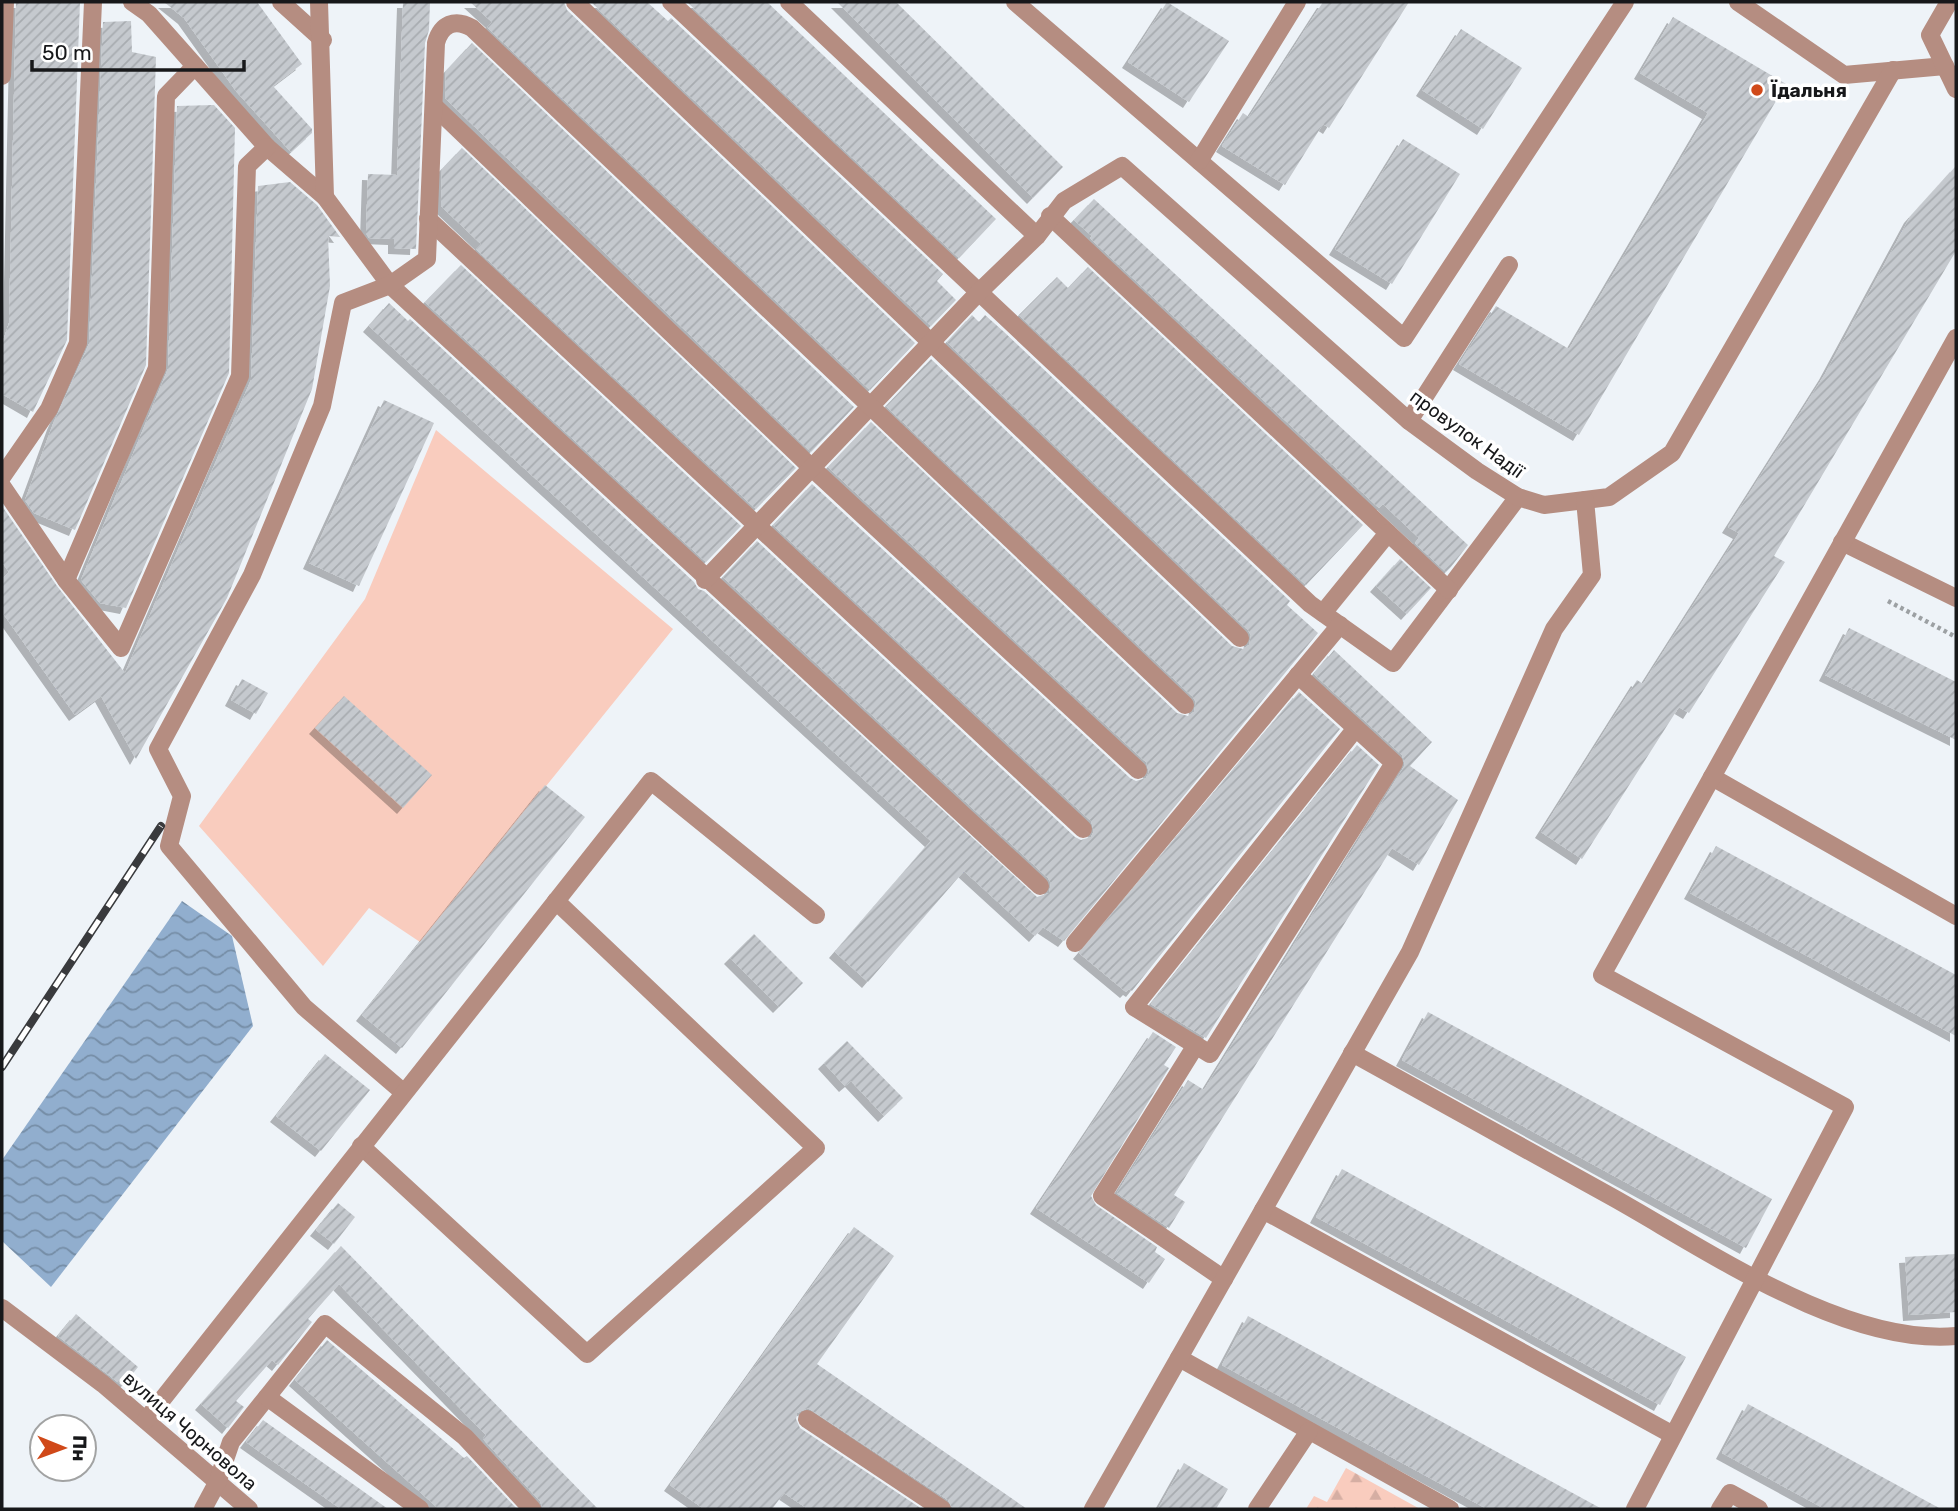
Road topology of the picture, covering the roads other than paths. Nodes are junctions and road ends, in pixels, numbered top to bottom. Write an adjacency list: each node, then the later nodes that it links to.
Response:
1 (5, 2): 18 (street)
2 (93, 2): 35 (street)
3 (132, 2): 15 (street)
4 (281, 2): 14 (street)
5 (320, 2): 14 (street)
6 (575, 2): 31 (street)
7 (671, 2): 29 (street)
8 (789, 2): 26 (street)
9 (1015, 2): 22 (street)
10 (1297, 2): 22 (street)
11 (1625, 2): 22 (street)
12 (1738, 2): 17 (street)
13 (1949, 2): 16 (street)
14 (323, 40): 23 (street)
15 (195, 66): 21 (street); 42 (street)
16 (1945, 66): 17 (street); 19 (street)
17 (1894, 71): 38 (street, провулок Надії)
18 (2, 76)
19 (1956, 89)
20 (433, 106): 25 (street); 32 (street); 34 (street)
21 (267, 147): 23 (street); 42 (street)
22 (1199, 161)
23 (325, 197): 28 (street)
24 (1050, 216): 26 (street); 33 (street, провулок Надії); 40 (street)
25 (428, 219): 28 (street); 39 (street)
26 (1037, 236): 29 (street)
27 (1509, 265): 33 (street)
28 (390, 285): 43 (street); 62 (street)
29 (978, 293): 31 (street); 46 (street)
30 (1956, 338): 41 (street)
31 (932, 342): 32 (street); 48 (street)
32 (872, 406): 34 (street); 50 (street)
33 (1409, 421): 37 (street, провулок Надії)
34 (813, 469): 39 (street); 52 (street)
35 (2, 477)
36 (2, 486): 42 (street)
37 (1518, 497): 38 (street, провулок Надії); 44 (street)
38 (1585, 500): 61 (street)
39 (759, 526): 43 (street); 54 (street)
40 (1388, 533): 44 (street); 46 (street)
41 (1842, 542): 45 (street); 53 (street)
42 (66, 580)
43 (705, 580): 55 (street)
44 (1449, 590): 47 (street)
45 (1956, 598)
46 (1323, 613): 47 (street)
47 (1340, 625): 49 (street)
48 (1240, 638)
49 (1298, 675): 51 (street); 59 (street)
50 (1185, 705)
51 (1356, 728): 60 (street); 60 (street)
52 (1138, 770)
53 (1712, 777): 58 (street); 65 (street)
54 (1083, 829)
55 (1040, 887)
56 (556, 901): 57 (street); 62 (street); 63 (street)
57 (816, 915)
58 (1956, 916)
59 (1075, 943)
60 (1196, 1045): 66 (street)
61 (1352, 1053): 64 (street); 65 (street)
62 (403, 1092): 63 (street)
63 (361, 1146): 72 (street)
64 (1263, 1210): 66 (street); 74 (street)
65 (1756, 1277): 68 (street); 74 (street)
66 (1224, 1279): 69 (street)
67 (2, 1308): 72 (street, вулиця Чорновола)
68 (1956, 1336)
69 (1179, 1358): 73 (street); 81 (street)
70 (267, 1397): 75 (street); 78 (street); 79 (street)
71 (807, 1419): 80 (street)
72 (146, 1420): 75 (street, вулиця Чорновола)
73 (1309, 1431): 82 (street); 83 (street)
74 (1674, 1435): 84 (street)
75 (217, 1483): 76 (street); 77 (street, вулиця Чорновола)
76 (203, 1509)
77 (249, 1509)
78 (420, 1509)
79 (532, 1509)
80 (942, 1509)
81 (1093, 1509)
82 (1257, 1509)
83 (1450, 1509)
84 (1635, 1509)
85 (1720, 1509): 86 (street)
86 (1759, 1509)

